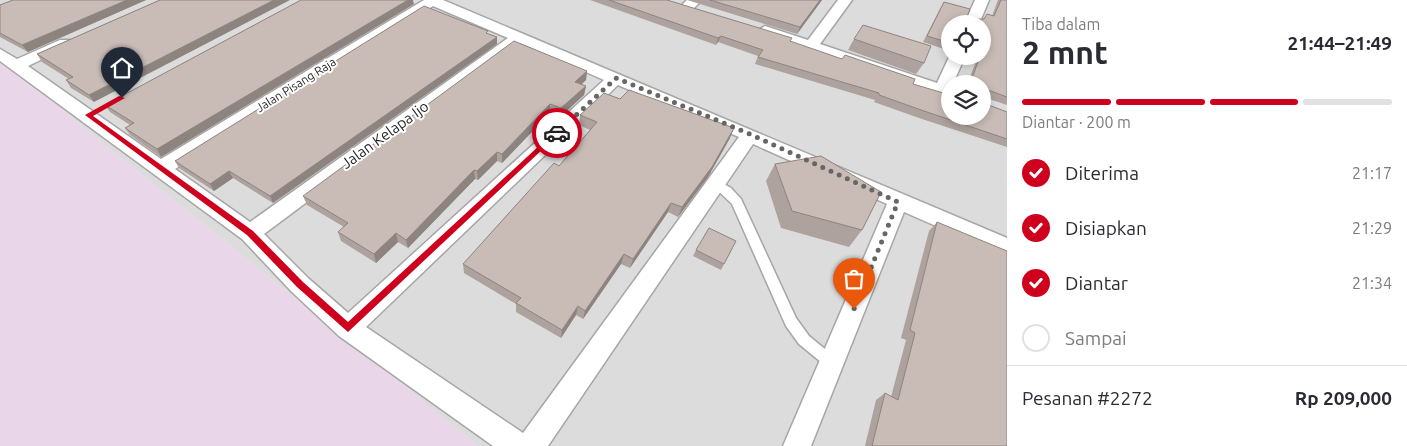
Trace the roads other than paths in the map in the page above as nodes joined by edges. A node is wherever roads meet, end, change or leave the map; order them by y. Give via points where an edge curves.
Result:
1 (432, 0) edge
2 (845, 0) edge
3 (982, 0) edge
4 (685, 3) edge
5 (705, 12) edge
6 (976, 15) edge
7 (750, 26) edge
8 (519, 36) junction
9 (76, 39) edge
10 (812, 45) junction
11 (7, 60) edge
12 (616, 78) junction
13 (941, 90) edge
14 (750, 134) junction
15 (160, 169) junction
16 (715, 183) junction
17 (898, 202) junction
18 (250, 233) junction
19 (1007, 248) edge
20 (348, 328) junction
21 (832, 363) junction
22 (517, 446) edge
23 (531, 446) edge
24 (797, 446) edge

1 - 8 street
1 - 15 street, Jalan Pisang Raja
2 - 10 street
3 - 6 street
4 - 5 street
7 - 10 street
8 - 12 street
8 - 18 street, Jalan Kelapa Ijo
9 - 11 street
10 - 13 street
11 - 15 street via 97,111
12 - 14 street
12 - 20 street
14 - 16 street
14 - 17 street
15 - 18 street
16 - 21 lane via 728,191 736,202 791,322 804,340
16 - 23 street
17 - 19 street
17 - 21 street
18 - 20 street via 300,285
20 - 22 street
21 - 24 street

